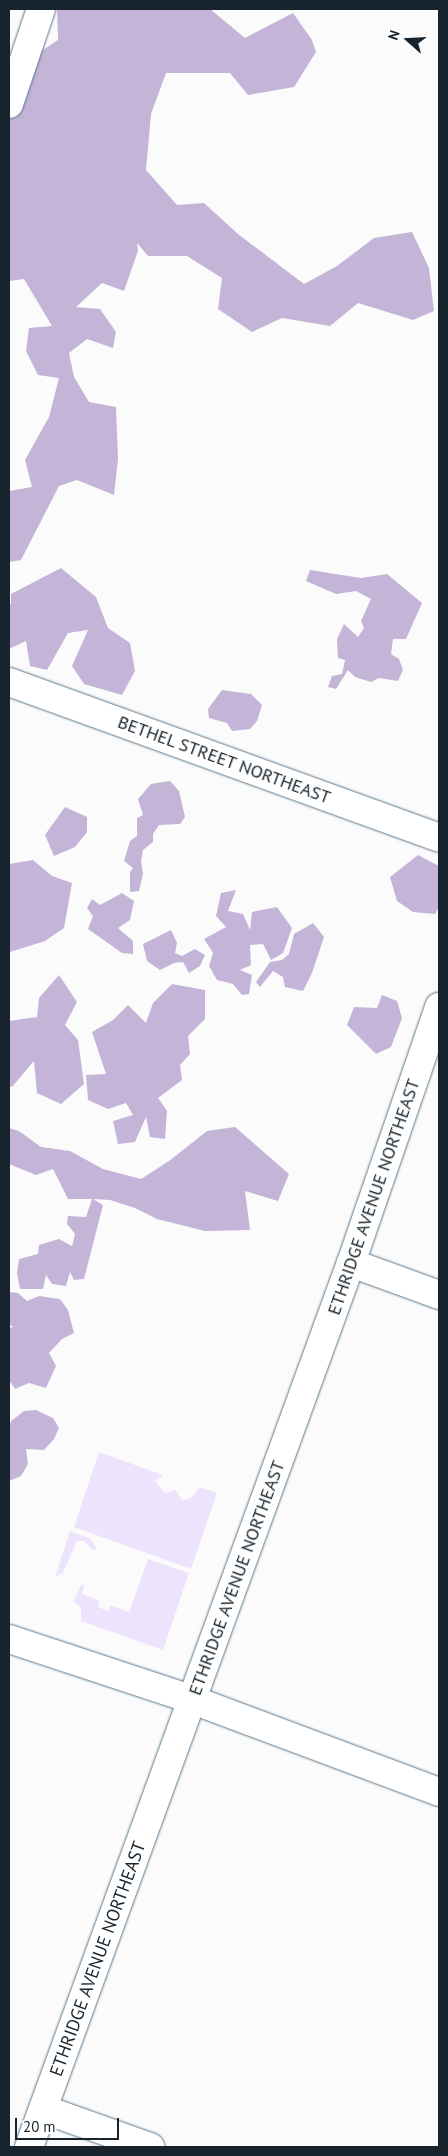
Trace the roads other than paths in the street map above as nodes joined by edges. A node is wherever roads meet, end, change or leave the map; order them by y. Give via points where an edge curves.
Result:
1 (41, 9) edge
2 (9, 104) edge
3 (9, 682) edge
4 (439, 838) edge
5 (439, 1007) edge
6 (351, 1263) junction
7 (439, 1295) edge
8 (9, 1639) edge
9 (193, 1700) junction
10 (439, 1792) edge
11 (43, 2109) junction
12 (30, 2147) edge
13 (150, 2147) edge

1 - 2 street
3 - 4 street, BETHEL STREET NORTHEAST
5 - 6 street, ETHRIDGE AVENUE NORTHEAST
6 - 7 street
6 - 9 street, ETHRIDGE AVENUE NORTHEAST
8 - 9 street
9 - 10 street
9 - 11 street, ETHRIDGE AVENUE NORTHEAST
11 - 12 street, ETHRIDGE AVENUE NORTHEAST
11 - 13 street

